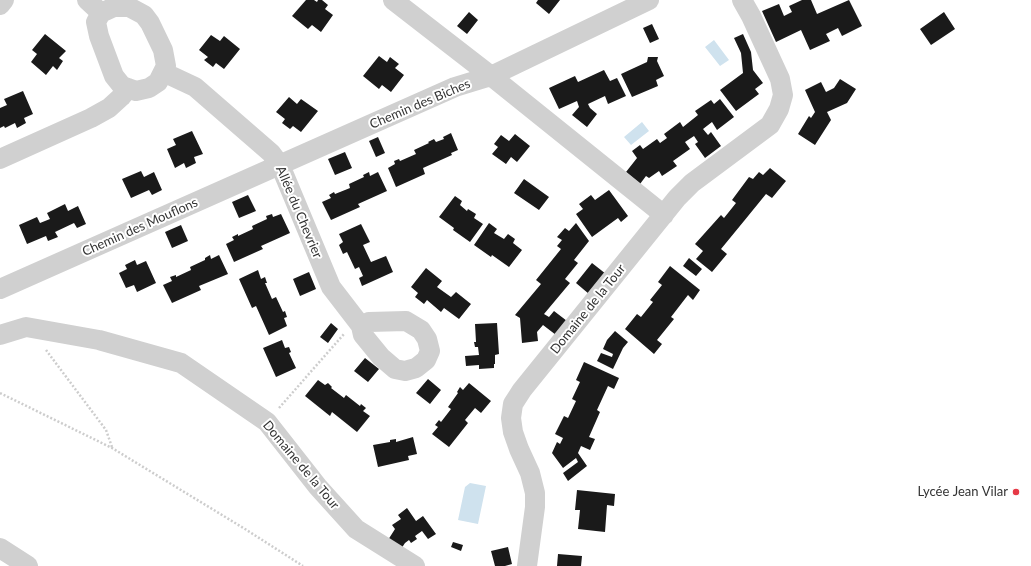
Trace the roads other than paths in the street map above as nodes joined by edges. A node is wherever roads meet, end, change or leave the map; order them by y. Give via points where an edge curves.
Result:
1 (4, 0) edge
2 (393, 0) edge
3 (649, 0) edge
4 (742, 0) edge
5 (0, 5) edge
6 (138, 5) edge
7 (94, 7) edge
8 (163, 72) junction
9 (491, 76) junction
10 (128, 88) junction
11 (0, 159) edge
12 (280, 165) junction
13 (664, 215) junction
14 (0, 289) edge
15 (358, 323) road end
16 (0, 335) edge
17 (0, 548) edge
18 (28, 566) edge
19 (415, 566) edge
20 (527, 566) edge

1 - 5 street
2 - 9 street, Chemin des Biches
3 - 9 street
4 - 13 street, Domaine de la Tour via 780,79 783,95 779,109 770,125 692,183
6 - 7 street
6 - 8 street via 163,50 166,66
7 - 10 street via 98,36 114,76 122,86
8 - 10 street via 158,82 149,88 136,91
8 - 12 street, Allée du Chevrier via 195,86 271,153
9 - 12 street, Chemin des Biches via 455,87
9 - 13 street
10 - 11 street via 109,108
12 - 14 street, Chemin des Mouflons
12 - 15 street, Allée du Chevrier via 331,287
13 - 20 street, Domaine de la Tour via 513,404 510,418 513,432 530,473 535,493
16 - 19 street, Domaine de la Tour via 26,327 40,329 99,340 181,363 267,422 318,487 356,529
17 - 18 street

